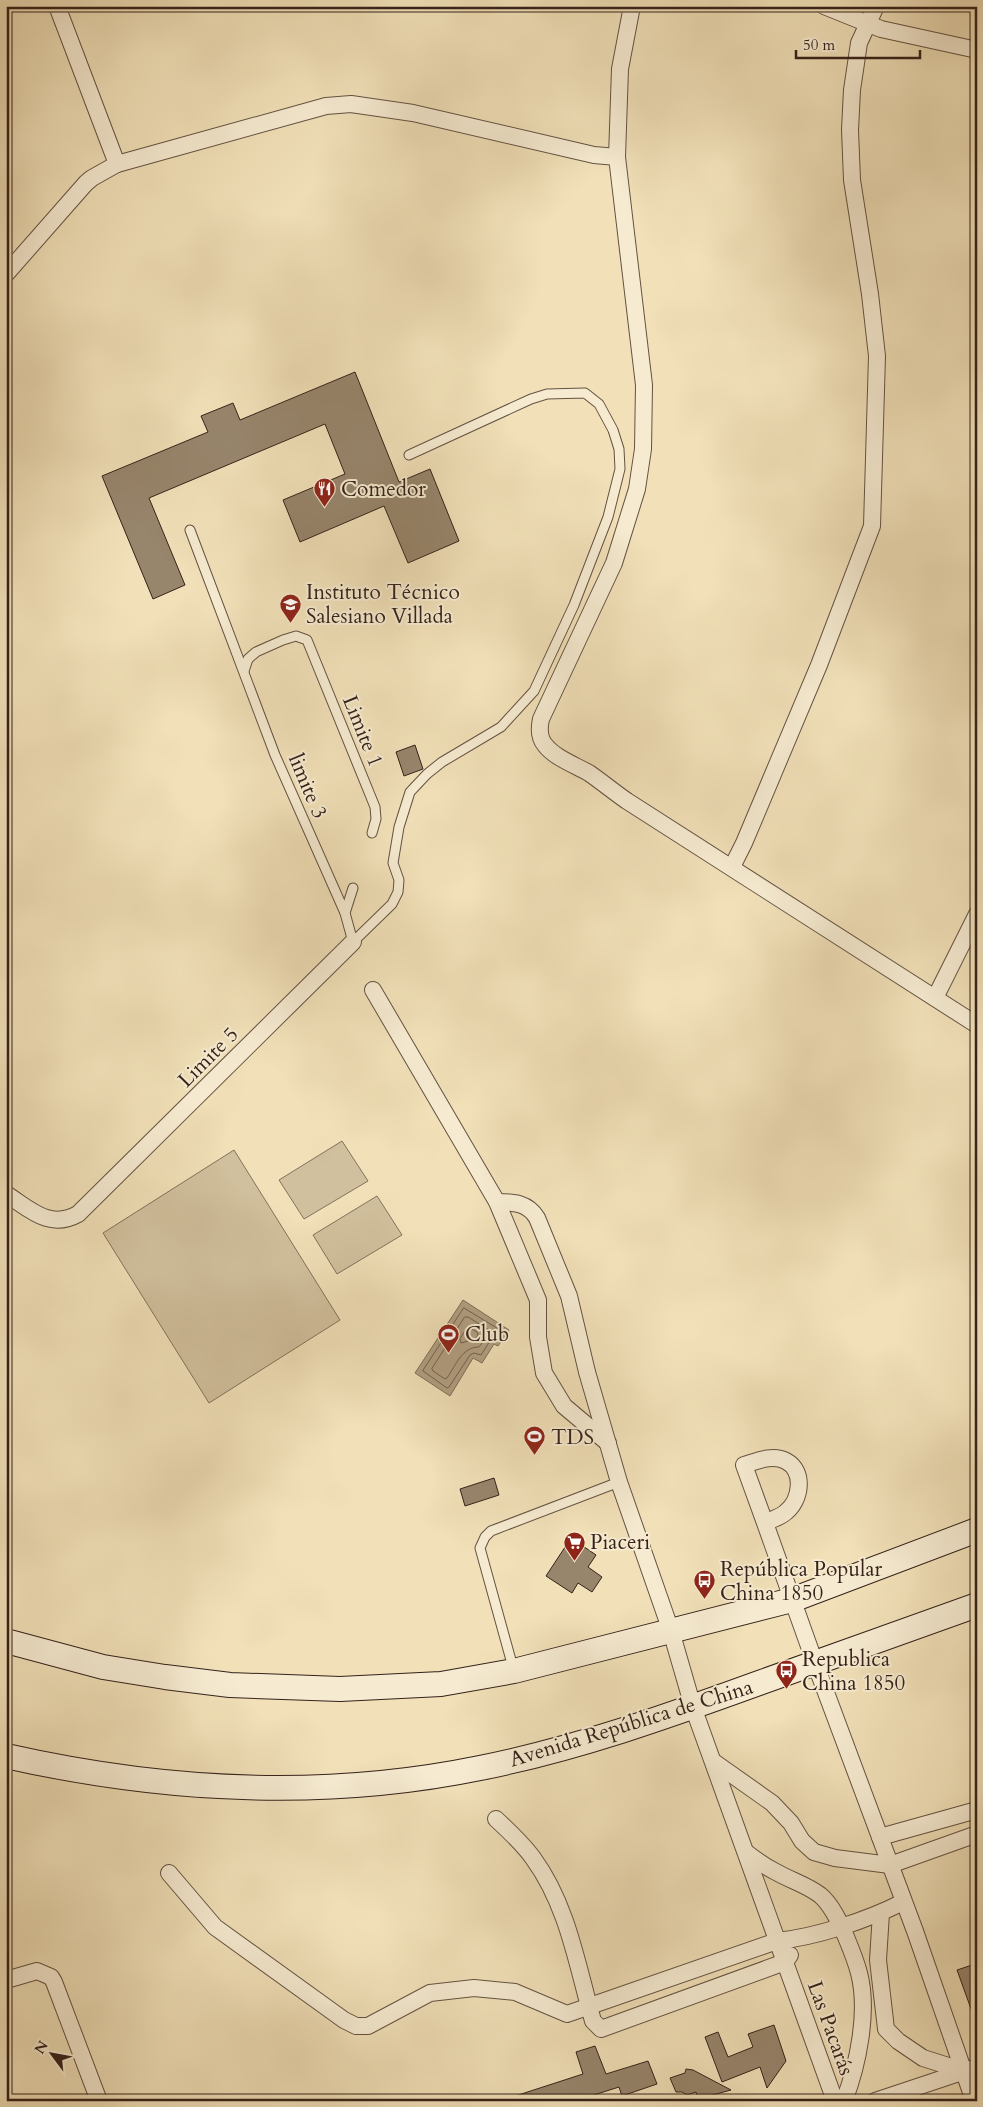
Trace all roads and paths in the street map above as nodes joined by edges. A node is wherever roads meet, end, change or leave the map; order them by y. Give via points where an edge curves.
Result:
1 (57, 6) edge
2 (632, 6) edge
3 (824, 6) edge
4 (876, 6) edge
5 (867, 24) junction
6 (977, 50) edge
7 (616, 156) junction
8 (117, 164) junction
9 (6, 274) edge
10 (409, 455) dead end
11 (190, 530) dead end
12 (244, 671) junction
13 (372, 833) dead end
14 (732, 867) junction
15 (353, 888) dead end
16 (345, 913) junction
17 (977, 914) edge
18 (353, 942) junction
19 (373, 990) dead end
20 (935, 998) junction
21 (977, 1025) edge
22 (6, 1194) edge
23 (497, 1202) junction
24 (608, 1443) junction
25 (619, 1482) junction
26 (765, 1522) dead end
27 (977, 1530) edge
28 (792, 1600) junction
29 (977, 1605) edge
30 (671, 1631) junction
31 (6, 1641) edge
32 (815, 1663) junction
33 (514, 1671) junction
34 (693, 1707) junction
35 (6, 1756) edge
36 (714, 1762) junction
37 (977, 1810) edge
38 (496, 1819) dead end
39 (977, 1834) edge
40 (880, 1837) junction
41 (747, 1853) junction
42 (890, 1865) junction
43 (169, 1873) dead end
44 (903, 1902) junction
45 (881, 1913) junction
46 (841, 1926) junction
47 (802, 1939) junction
48 (778, 1941) junction
49 (786, 1965) junction
50 (6, 1980) edge
51 (589, 2005) junction
52 (970, 2069) edge
53 (99, 2101) edge
54 (835, 2101) edge
55 (844, 2101) edge
56 (875, 2101) edge
57 (974, 2101) edge

1 - 8 street
2 - 7 street via 620,69
3 - 5 street
4 - 5 street
5 - 6 street
5 - 14 street via 854,68 851,161 877,356 872,526 815,674
7 - 8 street via 594,155 413,113 337,104
7 - 14 street via 644,385 643,450 637,489 614,563 539,729 544,744 551,751
8 - 9 street via 86,183
10 - 18 lane via 531,399 547,394 585,393 599,404 613,430 619,449 620,469 608,516 574,605 534,691 501,727 442,762 410,792 399,827 393,863 399,880 398,892 392,904
11 - 12 lane, limite 3
12 - 13 lane, Limite 1 via 251,655 283,640 296,636 309,644 374,807 376,819
12 - 16 lane, limite 3 via 275,754
14 - 20 street
15 - 16 lane
16 - 18 lane, limite 3
17 - 20 street
18 - 22 street, Limite 5 via 78,1214 67,1220 55,1220 38,1214
19 - 23 street
20 - 21 street
23 - 24 street via 538,1300 538,1337 544,1373 564,1406
23 - 24 street, Las Pacarás via 525,1206 532,1209 537,1218 569,1296
24 - 25 street, Las Pacarás
25 - 30 street, Las Pacarás
25 - 33 lane via 491,1531 485,1537 480,1548
26 - 28 street
27 - 28 main road
28 - 30 main road
28 - 32 street
29 - 32 main road, Avenida República de China
30 - 33 main road
30 - 34 street, Las Pacarás
31 - 33 main road via 103,1667 230,1685 349,1689 441,1684
32 - 34 main road, Avenida República de China
32 - 40 street
34 - 35 main road, Avenida República de China via 591,1740 480,1768 381,1782 251,1787 158,1782
34 - 36 street, Las Pacarás
36 - 41 street, Las Pacarás
36 - 42 street via 772,1803 791,1823 802,1842 814,1852
37 - 40 street
38 - 51 street via 533,1857 551,1888 566,1924
39 - 42 street
40 - 42 street
41 - 46 street via 774,1872 821,1896
41 - 48 street, Las Pacarás
42 - 44 street
43 - 51 street via 215,1927 356,2026 375,2024 430,1993 465,1988 515,1992 567,2014
44 - 45 street
44 - 52 street
45 - 46 street
45 - 52 street via 878,1960 886,2029 898,2042 923,2058
46 - 47 street
46 - 55 street via 860,1974 863,1998 861,2028
47 - 48 street
47 - 49 street
48 - 49 street, Las Pacarás
48 - 51 street
49 - 51 street via 601,2029 593,2021
49 - 54 street, Las Pacarás
50 - 53 street via 37,1971 51,1977
52 - 56 street
52 - 57 street

